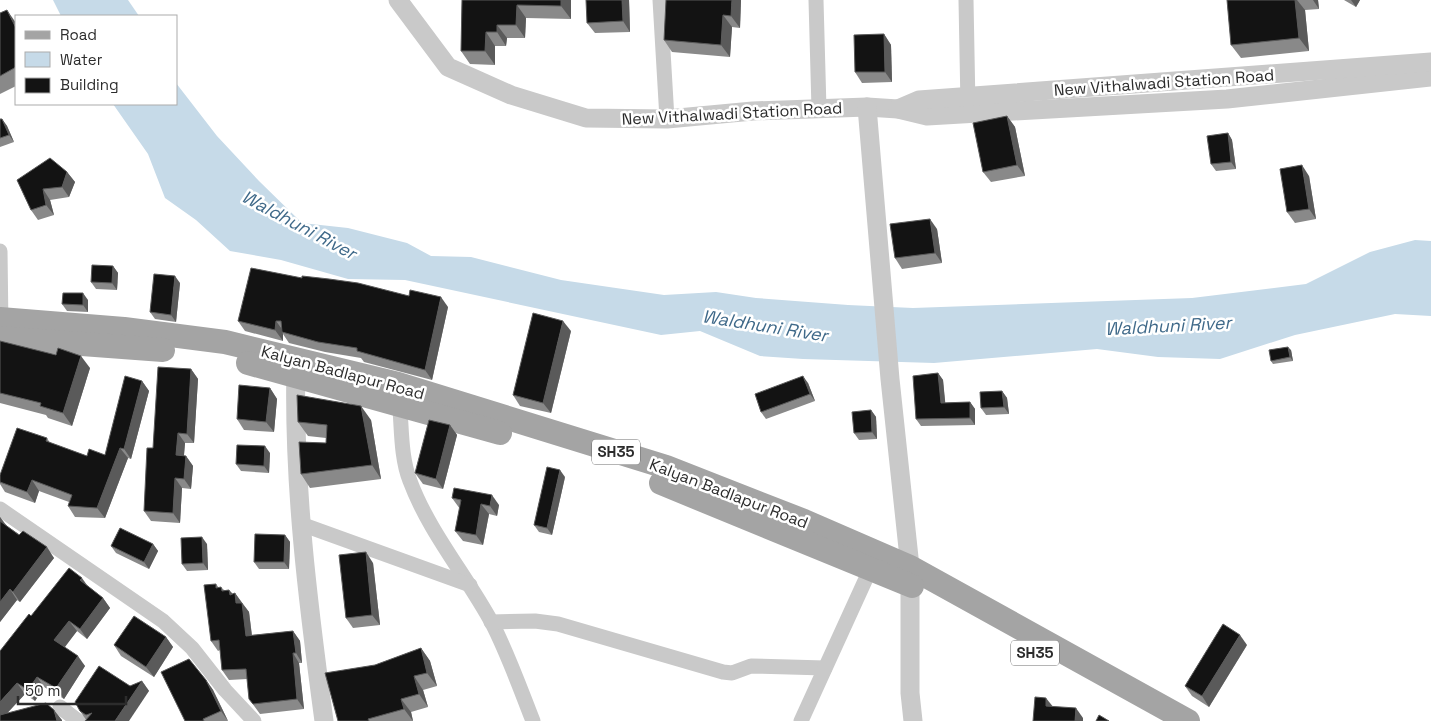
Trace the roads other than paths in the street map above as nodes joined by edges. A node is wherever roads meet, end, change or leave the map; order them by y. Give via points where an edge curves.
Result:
1 (398, 0) edge
2 (660, 0) edge
3 (816, 0) edge
4 (966, 0) edge
5 (1431, 62) edge
6 (1431, 76) edge
7 (1133, 85) junction
8 (1136, 104) junction
9 (968, 106) junction
10 (867, 107) junction
11 (819, 109) junction
12 (667, 119) junction
13 (0, 251) edge
14 (1, 327) edge
15 (296, 368) junction
16 (399, 394) junction
17 (0, 509) edge
18 (301, 524) junction
19 (874, 560) junction
20 (910, 576) junction
21 (470, 585) junction
22 (492, 622) junction
23 (825, 668) junction
24 (60, 707) dead end
25 (247, 718) edge
26 (78, 721) edge
27 (324, 721) edge
28 (533, 721) edge
29 (801, 721) edge
30 (914, 721) edge
31 (1160, 721) edge
32 (1188, 721) edge

1 - 12 street, New Vithalwadi Station Road via 448,67 511,95 586,118
2 - 12 street
3 - 11 street
4 - 9 street
5 - 7 street, New Vithalwadi Station Road
6 - 8 street, New Vithalwadi Station Road via 1227,99
7 - 8 street
7 - 9 street, New Vithalwadi Station Road
8 - 9 street, New Vithalwadi Station Road
9 - 10 street, New Vithalwadi Station Road via 927,116 898,109
10 - 11 street, New Vithalwadi Station Road
10 - 20 street
11 - 12 street, New Vithalwadi Station Road
13 - 14 street
14 - 15 main road, Kalyan Badlapur Road / SH35 via 124,329 198,338 225,342
15 - 16 main road, Kalyan Badlapur Road / SH35
15 - 18 street
16 - 19 main road, Kalyan Badlapur Road / SH35 via 666,467 804,521
16 - 21 street via 409,480
17 - 25 street via 163,621 192,648
18 - 21 street
18 - 27 street
19 - 20 main road, Kalyan Badlapur Road / SH35
19 - 23 street
20 - 30 street via 910,693
20 - 31 main road, Kalyan Badlapur Road / SH35
20 - 32 main road, Kalyan Badlapur Road / SH35
21 - 22 street
22 - 23 street via 558,624 722,672 732,673 751,666
22 - 28 street
23 - 29 street
24 - 26 street

